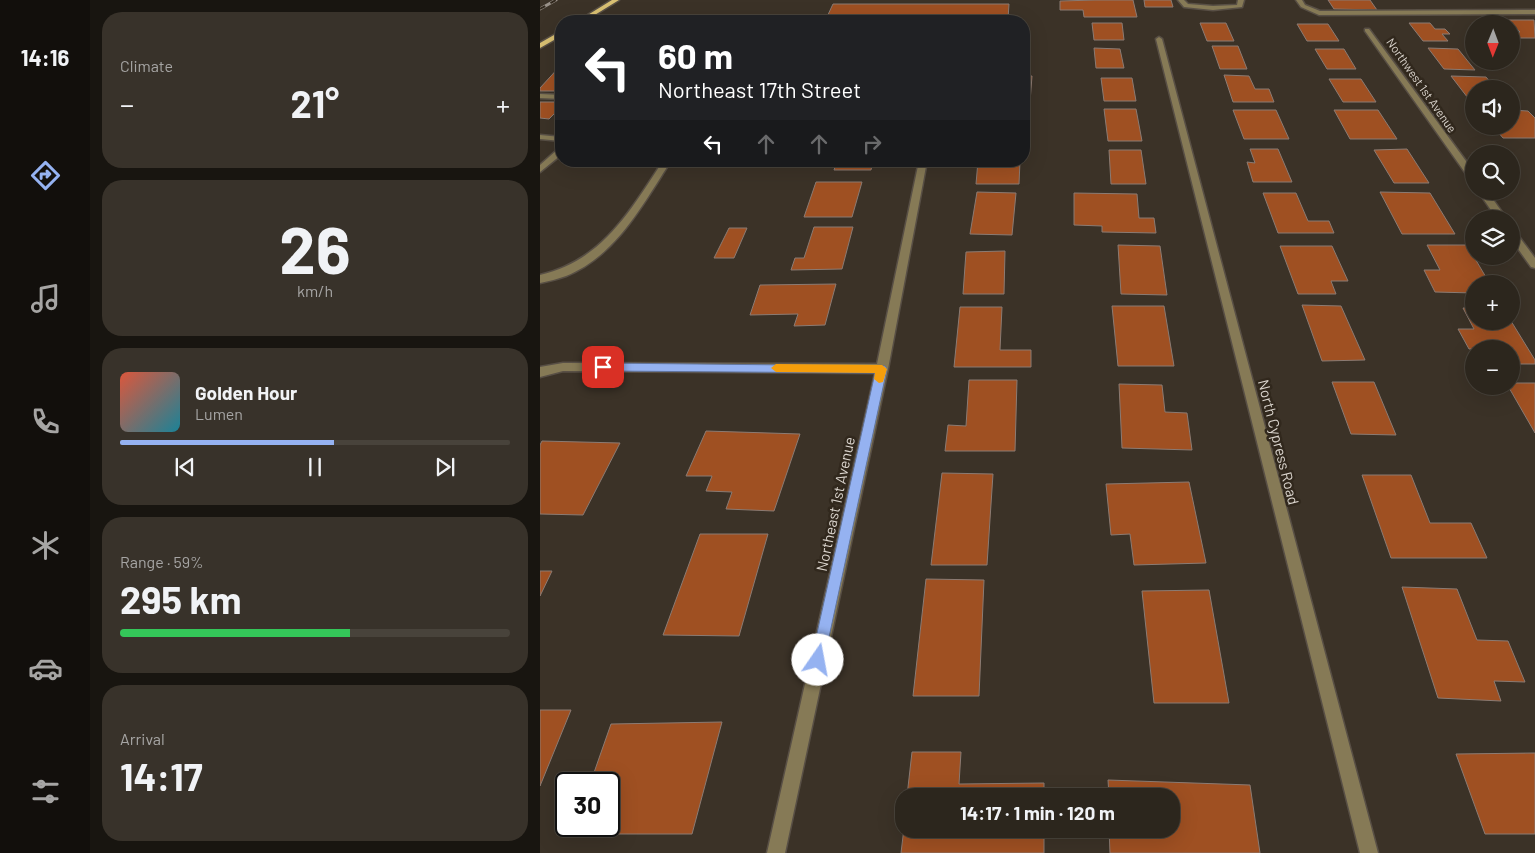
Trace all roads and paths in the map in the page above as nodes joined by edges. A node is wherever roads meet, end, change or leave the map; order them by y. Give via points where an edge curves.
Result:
1 (616, 0) edge
2 (1181, 0) edge
3 (1241, 0) edge
4 (1299, 0) edge
5 (1535, 12) edge
6 (591, 15) edge
7 (1368, 30) dead end
8 (555, 37) edge
9 (1159, 39) dead end
10 (540, 46) edge
11 (540, 96) edge
12 (555, 97) edge
13 (540, 137) edge
14 (555, 138) edge
15 (555, 156) edge
16 (1465, 166) edge
17 (664, 167) edge
18 (922, 167) edge
19 (540, 169) edge
20 (1520, 244) edge
21 (1535, 265) edge
22 (540, 279) edge
23 (882, 369) junction
24 (540, 372) edge
25 (776, 853) edge
26 (1368, 853) edge

1 - 6 main road
2 - 3 street via 1194,8 1231,8 1240,6
4 - 5 street via 1302,6 1319,14
7 - 16 street, Northwest 1st Avenue
8 - 10 main road
9 - 26 street, North Cypress Road
11 - 12 street
13 - 14 street
15 - 19 street
17 - 22 street via 617,234 588,259 555,277
18 - 23 street, Northeast 1st Avenue
20 - 21 street
23 - 24 street via 564,367
23 - 25 street, Northeast 1st Avenue

